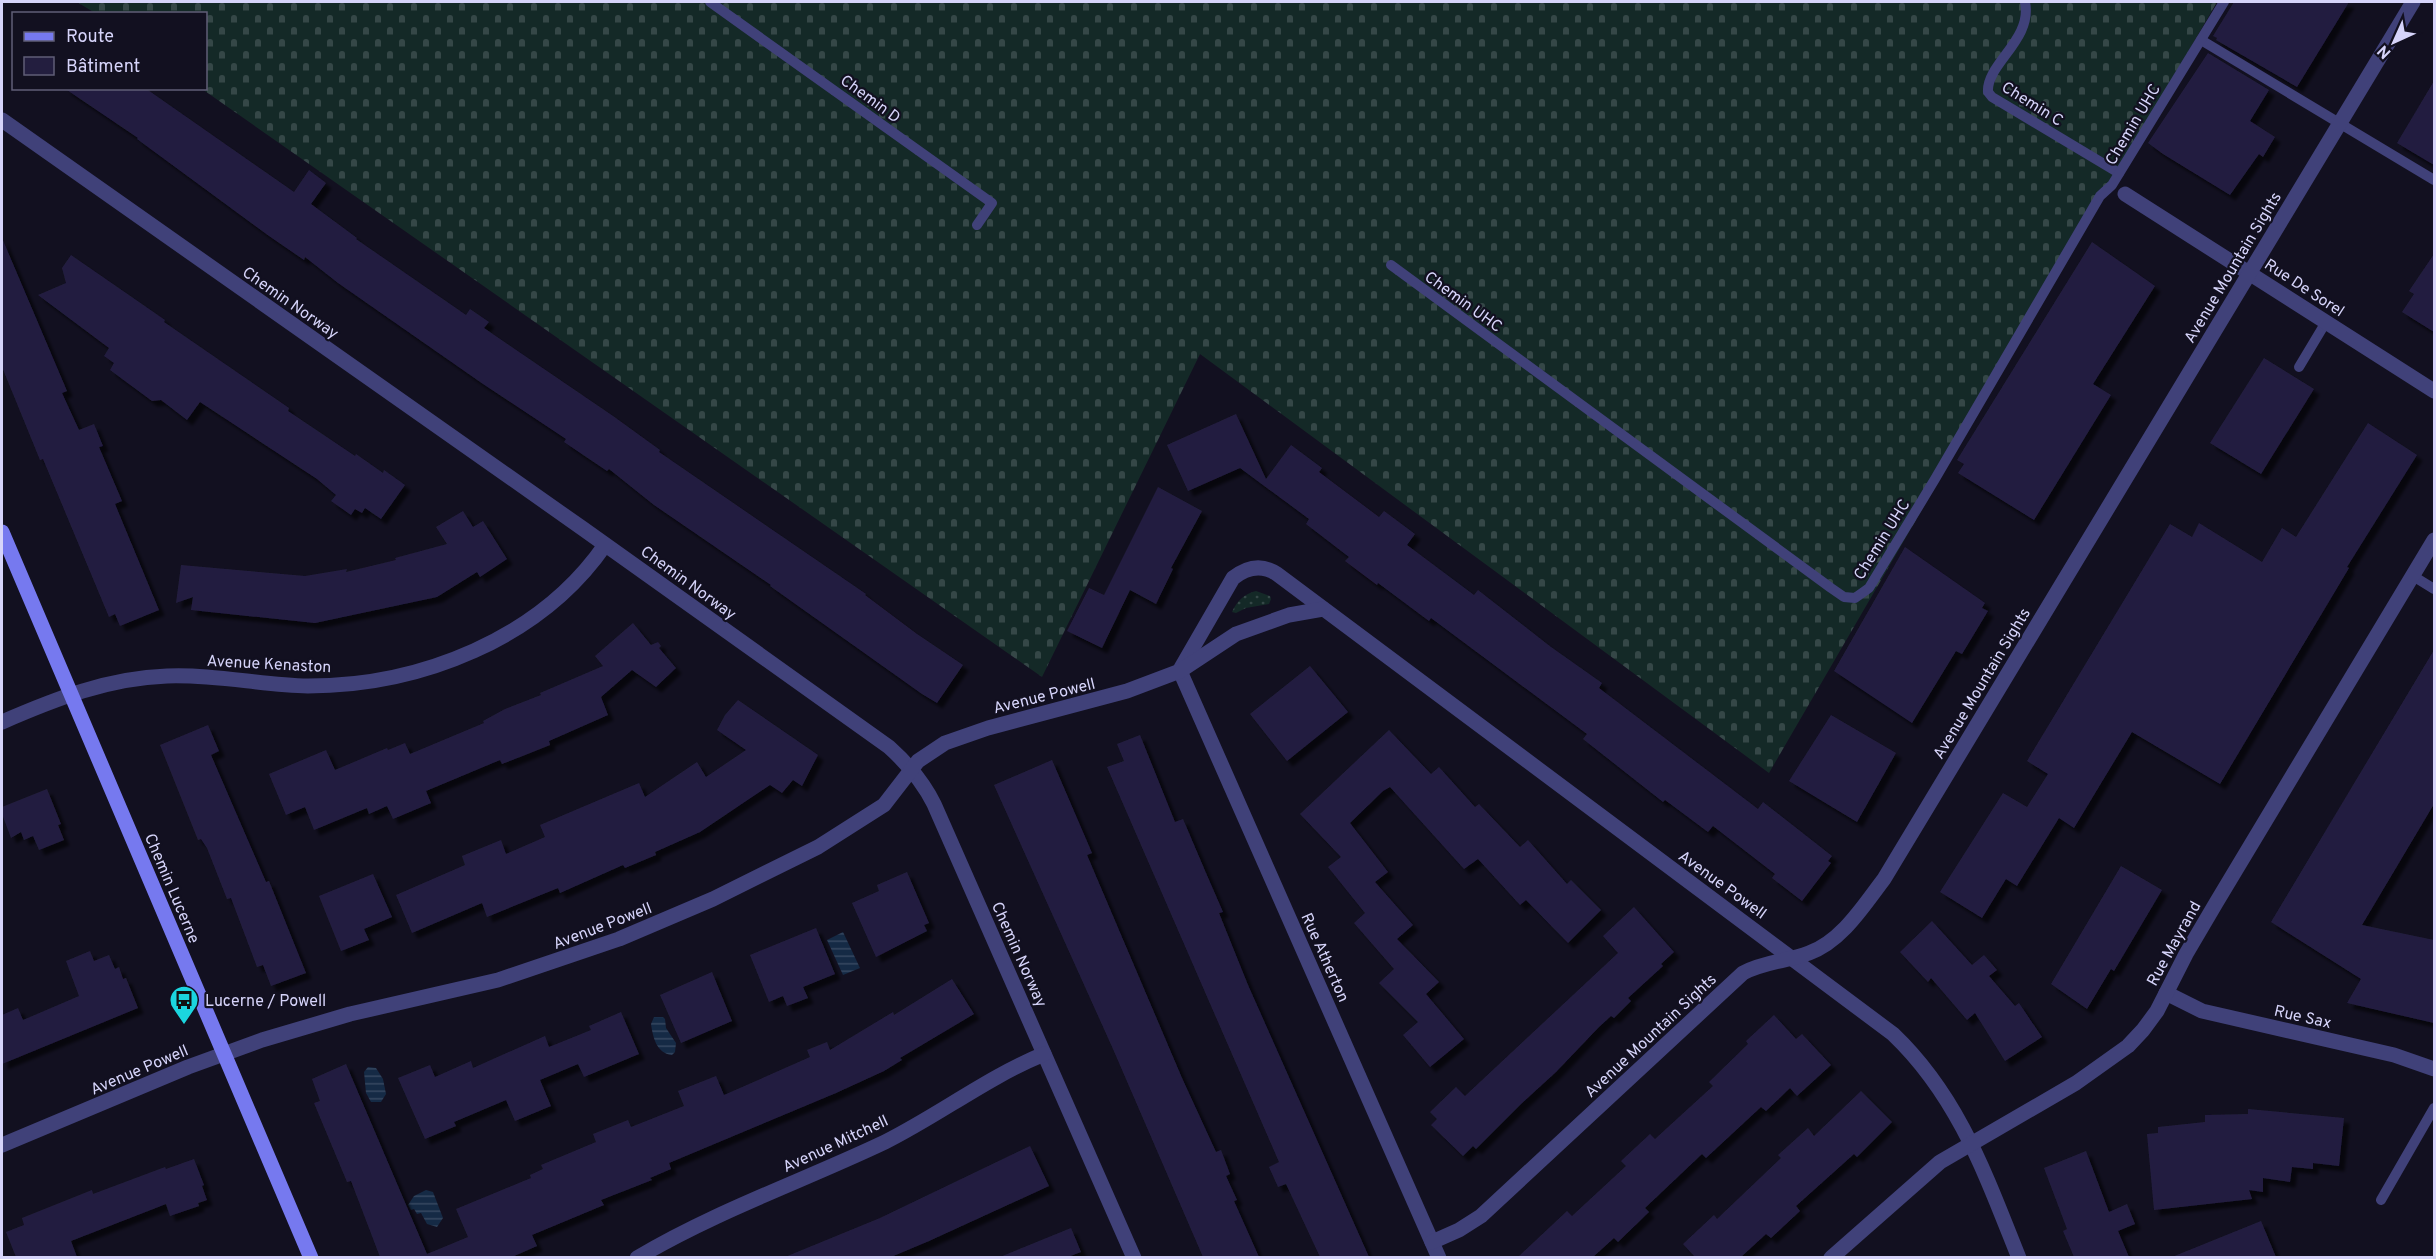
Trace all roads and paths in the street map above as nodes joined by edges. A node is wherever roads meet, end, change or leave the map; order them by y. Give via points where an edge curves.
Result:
1 (710, 2) edge
2 (2025, 2) edge
3 (2224, 2) edge
4 (2413, 2) edge
5 (2201, 40) junction
6 (2, 120) edge
7 (2339, 124) junction
8 (2119, 173) junction
9 (2434, 180) edge
10 (2119, 190) junction
11 (976, 225) dead end
12 (1391, 266) dead end
13 (2249, 272) junction
14 (2326, 322) junction
15 (2299, 367) dead end
16 (2434, 391) edge
17 (2, 532) edge
18 (2434, 540) edge
19 (605, 545) junction
20 (2413, 576) junction
21 (2434, 589) edge
22 (1323, 609) junction
23 (1180, 671) junction
24 (70, 694) junction
25 (2, 722) edge
26 (912, 769) junction
27 (1792, 957) junction
28 (2166, 993) junction
29 (1044, 1053) junction
30 (224, 1054) junction
31 (2434, 1069) edge
32 (2434, 1108) edge
33 (1971, 1145) junction
34 (2, 1146) edge
35 (2381, 1200) dead end
36 (1432, 1242) junction
37 (311, 1257) edge
38 (637, 1257) edge
39 (1134, 1257) edge
40 (1439, 1257) edge
41 (1831, 1257) edge
42 (2019, 1257) edge

1 - 11 lane, Chemin D via 992,203
2 - 8 lane, Chemin C via 2024,26 1989,82 1988,92
3 - 5 lane, Chemin UHC
4 - 7 street, Avenue Mountain Sights
5 - 7 lane
5 - 8 lane, Chemin UHC
6 - 19 street, Chemin Norway
7 - 9 lane
7 - 13 street, Avenue Mountain Sights
8 - 10 lane, Chemin UHC
10 - 12 lane, Chemin UHC via 2100,196 1869,588 1855,598 1844,597 1831,588
10 - 13 street, Rue De Sorel
13 - 14 street, Rue De Sorel
13 - 27 street, Avenue Mountain Sights via 1884,879 1828,943
14 - 15 lane
14 - 16 street, Rue De Sorel
17 - 24 main road, Chemin Lucerne
18 - 20 street, Rue Mayrand
19 - 24 street, Avenue Kenaston via 584,575 520,626 485,645 421,670 327,685 166,676 105,684
19 - 26 street, Chemin Norway via 889,747
20 - 21 lane
20 - 28 street, Rue Mayrand
22 - 23 street, Avenue Powell via 1289,615 1236,634
22 - 23 street, Avenue Powell via 1271,571 1245,570 1229,584
22 - 27 street, Avenue Powell
23 - 26 street, Avenue Powell via 1105,698 965,735 936,747
23 - 36 street, Rue Atherton
24 - 25 street, Avenue Kenaston
24 - 30 main road, Chemin Lucerne
26 - 29 street, Chemin Norway via 934,804
26 - 30 street, Avenue Powell via 884,805 818,847 730,892 620,939 498,980 342,1016
27 - 33 street, Avenue Powell via 1876,1020 1911,1052 1945,1095
27 - 36 street, Avenue Mountain Sights via 1743,973 1480,1216
28 - 31 street, Rue Sax via 2202,1011 2394,1055
28 - 33 street, Rue Mayrand via 2143,1030 2118,1054
29 - 38 street, Avenue Mitchell via 885,1141 715,1216
29 - 39 street, Chemin Norway
30 - 34 street, Avenue Powell
30 - 37 main road, Chemin Lucerne
32 - 35 lane
33 - 41 street, Rue Mayrand via 1932,1168
33 - 42 street, Avenue Powell
36 - 40 street, Rue Atherton

